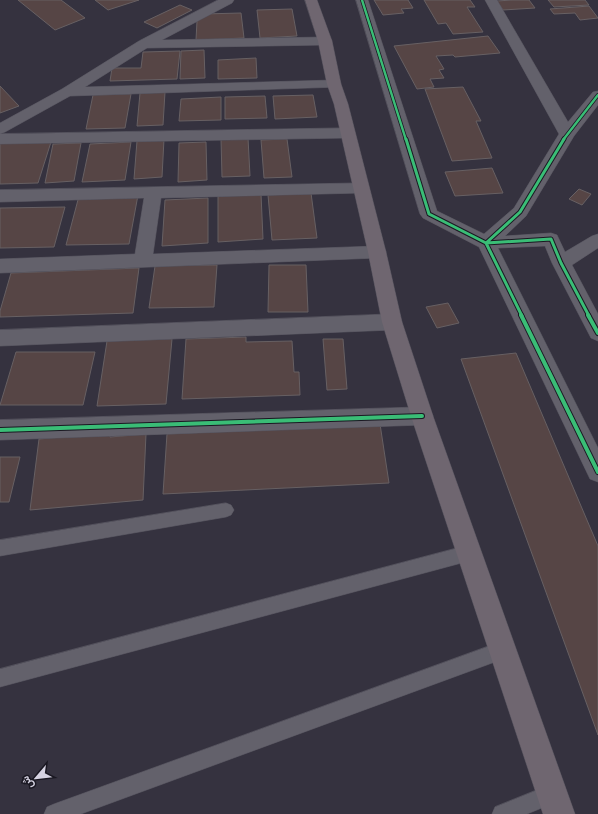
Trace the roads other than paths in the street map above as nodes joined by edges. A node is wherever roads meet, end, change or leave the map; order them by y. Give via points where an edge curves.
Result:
1 (228, 0) edge
2 (311, 0) edge
3 (362, 0) edge
4 (491, 0) edge
5 (325, 41) junction
6 (144, 44) junction
7 (334, 84) junction
8 (67, 92) junction
9 (598, 95) edge
10 (0, 129) edge
11 (347, 133) junction
12 (567, 134) junction
13 (0, 139) edge
14 (361, 188) junction
15 (153, 193) junction
16 (0, 196) edge
17 (598, 240) edge
18 (486, 243) junction
19 (377, 252) junction
20 (142, 260) junction
21 (561, 263) junction
22 (0, 266) edge
23 (392, 322) junction
24 (598, 332) edge
25 (0, 338) edge
26 (422, 416) junction
27 (0, 430) edge
28 (598, 472) edge
29 (226, 510) dead end
30 (0, 548) edge
31 (469, 553) junction
32 (502, 650) junction
33 (0, 678) edge
34 (552, 794) junction
35 (54, 814) edge
36 (502, 814) edge
37 (559, 814) edge

1 - 6 street
2 - 5 main road
3 - 18 street via 429,214
4 - 12 street
5 - 6 street
5 - 7 main road
6 - 8 street
7 - 8 street
7 - 11 main road
8 - 10 street
9 - 12 street
11 - 13 street
11 - 14 main road
12 - 18 street via 520,212
14 - 15 street
14 - 19 main road
15 - 16 street
15 - 20 street
17 - 21 street
18 - 21 street via 551,239
18 - 28 street
19 - 20 street
19 - 23 main road
20 - 22 street
21 - 24 street
23 - 25 street
23 - 26 main road
26 - 27 street
26 - 31 main road
29 - 30 lane
31 - 32 main road
31 - 33 lane
32 - 34 main road
32 - 35 lane
34 - 36 lane
34 - 37 main road

